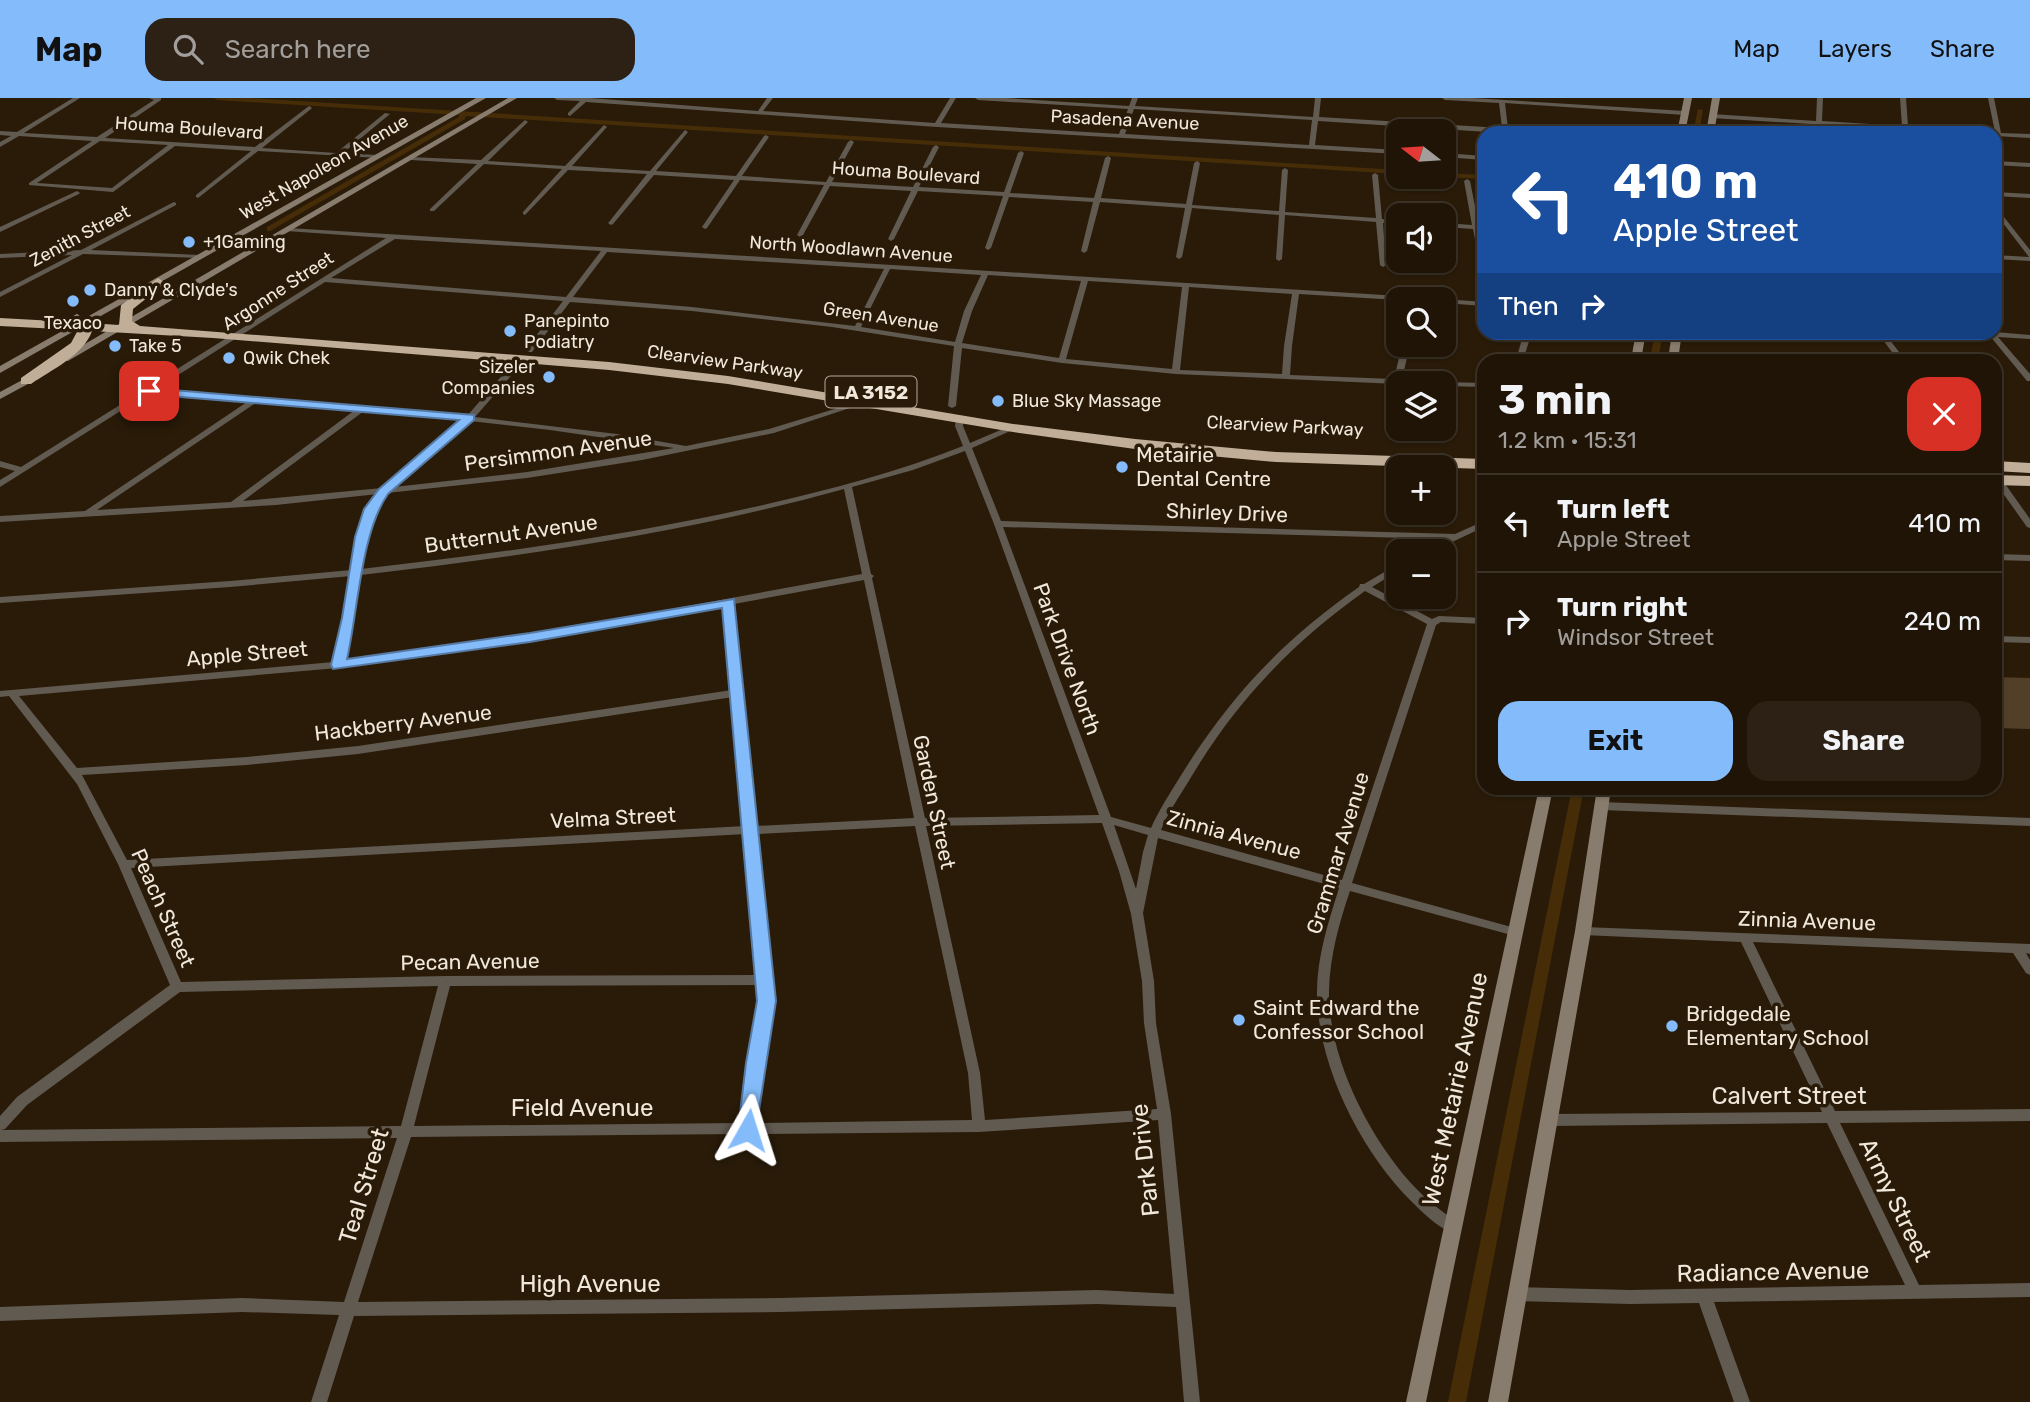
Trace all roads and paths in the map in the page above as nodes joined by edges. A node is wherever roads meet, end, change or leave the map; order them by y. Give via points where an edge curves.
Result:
1 (77, 98) edge
2 (152, 98) edge
3 (482, 98) edge
4 (513, 98) edge
5 (557, 98) edge
6 (770, 98) edge
7 (953, 98) edge
8 (978, 98) edge
9 (1135, 98) edge
10 (1318, 98) edge
11 (1445, 98) edge
12 (1591, 98) edge
13 (1688, 98) edge
14 (1716, 98) edge
15 (1820, 98) edge
16 (1903, 98) edge
17 (1991, 98) edge
18 (586, 99) edge
19 (1497, 100) edge
20 (1705, 102) edge
21 (1132, 107) junction
22 (1588, 107) junction
23 (309, 108) dead end
24 (1685, 110) junction
25 (759, 113) junction
26 (387, 114) dead end
27 (569, 114) dead end
28 (1713, 114) junction
29 (1315, 118) junction
30 (524, 122) dead end
31 (1819, 122) junction
32 (937, 125) junction
33 (1504, 126) edge
34 (1682, 126) edge
35 (1711, 126) edge
36 (1883, 126) edge
37 (1905, 126) edge
38 (1995, 126) edge
39 (604, 127) dead end
40 (1477, 130) edge
41 (685, 132) dead end
42 (0, 133) edge
43 (17, 134) junction
44 (2002, 134) edge
45 (1122, 135) junction
46 (2030, 136) edge
47 (98, 138) junction
48 (766, 138) dead end
49 (851, 142) dead end
50 (175, 143) junction
51 (0, 145) edge
52 (1312, 146) junction
53 (936, 147) dead end
54 (258, 149) junction
55 (1386, 151) edge
56 (1021, 153) dead end
57 (337, 155) junction
58 (1456, 156) edge
59 (377, 157) junction
60 (1477, 157) edge
61 (411, 158) junction
62 (1108, 158) dead end
63 (481, 163) junction
64 (1197, 163) dead end
65 (2002, 163) edge
66 (2030, 165) edge
67 (566, 168) junction
68 (1285, 170) dead end
69 (651, 174) junction
70 (1375, 175) dead end
71 (738, 178) junction
72 (1467, 181) dead end
73 (828, 184) junction
74 (916, 189) junction
75 (76, 193) dead end
76 (2002, 194) edge
77 (1005, 195) junction
78 (198, 196) dead end
79 (2030, 196) edge
80 (1097, 200) junction
81 (174, 204) dead end
82 (1190, 206) junction
83 (432, 210) dead end
84 (1283, 213) junction
85 (525, 214) dead end
86 (1477, 216) edge
87 (2002, 218) edge
88 (1380, 220) junction
89 (1386, 221) edge
90 (611, 223) dead end
91 (1456, 226) edge
92 (705, 227) dead end
93 (1477, 227) edge
94 (0, 230) edge
95 (288, 230) junction
96 (247, 231) junction
97 (800, 235) dead end
98 (276, 236) junction
99 (394, 236) junction
100 (891, 239) dead end
101 (988, 247) dead end
102 (606, 249) junction
103 (1084, 251) dead end
104 (82, 253) junction
105 (203, 255) junction
106 (0, 256) edge
107 (1179, 257) dead end
108 (2002, 257) edge
109 (2030, 257) edge
110 (1279, 259) dead end
111 (229, 263) junction
112 (1383, 265) dead end
113 (888, 267) junction
114 (985, 273) junction
115 (1085, 279) junction
116 (324, 280) junction
117 (158, 282) junction
118 (1186, 285) junction
119 (181, 292) junction
120 (1296, 292) junction
121 (0, 295) edge
122 (1386, 297) edge
123 (568, 298) junction
124 (1456, 302) edge
125 (1477, 303) edge
126 (0, 314) edge
127 (83, 321) junction
128 (0, 322) edge
129 (127, 324) junction
130 (856, 329) junction
131 (244, 332) junction
132 (2002, 335) edge
133 (2030, 337) edge
134 (1886, 340) edge
135 (1997, 340) edge
136 (958, 345) junction
137 (525, 354) junction
138 (1897, 354) edge
139 (1062, 360) junction
140 (0, 370) edge
141 (1176, 372) junction
142 (1286, 378) junction
143 (2030, 379) edge
144 (26, 381) junction
145 (1386, 382) edge
146 (1456, 384) edge
147 (1477, 385) edge
148 (149, 391) junction
149 (0, 396) edge
150 (255, 400) junction
151 (864, 402) junction
152 (363, 408) junction
153 (956, 413) junction
154 (470, 417) junction
155 (1020, 423) junction
156 (967, 447) junction
157 (689, 448) junction
158 (1477, 460) edge
159 (0, 464) edge
160 (2030, 468) edge
161 (23, 470) junction
162 (2002, 475) edge
163 (2002, 477) edge
164 (2030, 481) edge
165 (0, 484) edge
166 (2002, 485) edge
167 (848, 486) junction
168 (384, 492) junction
169 (234, 505) junction
170 (87, 514) junction
171 (0, 519) edge
172 (998, 524) junction
173 (2030, 525) edge
174 (1477, 527) edge
175 (1456, 537) junction
176 (1452, 539) edge
177 (2002, 557) edge
178 (2030, 558) edge
179 (356, 573) junction
180 (1386, 574) edge
181 (869, 576) junction
182 (1363, 586) junction
183 (0, 600) edge
184 (729, 603) junction
185 (1477, 621) edge
186 (1432, 623) junction
187 (2002, 639) edge
188 (2030, 640) edge
189 (338, 665) junction
190 (737, 693) junction
191 (6, 694) edge
192 (73, 772) junction
193 (1544, 795) edge
194 (1603, 795) edge
195 (1601, 806) junction
196 (1105, 819) junction
197 (918, 822) junction
198 (2030, 822) edge
199 (749, 830) junction
200 (1154, 833) junction
201 (124, 864) junction
202 (1346, 886) junction
203 (1138, 914) junction
204 (1583, 931) junction
205 (1515, 932) junction
206 (1745, 938) junction
207 (2023, 949) edge
208 (2030, 970) edge
209 (764, 980) junction
210 (445, 981) junction
211 (177, 987) junction
212 (1164, 1114) junction
213 (2030, 1115) edge
214 (1830, 1119) junction
215 (1549, 1120) junction
216 (0, 1125) edge
217 (979, 1126) junction
218 (748, 1130) junction
219 (406, 1131) junction
220 (0, 1136) edge
221 (1453, 1227) junction
222 (2030, 1290) edge
223 (1915, 1292) junction
224 (1517, 1294) junction
225 (1704, 1296) junction
226 (1181, 1301) junction
227 (349, 1309) junction
228 (0, 1314) edge
229 (319, 1402) edge
230 (1192, 1402) edge
231 (1416, 1402) edge
232 (1498, 1402) edge
233 (1742, 1402) edge

1 - 43 street
2 - 47 street via 159,99
3 - 59 main road, West Napoleon Avenue
4 - 61 main road, West Napoleon Avenue
5 - 18 street, Pasadena Avenue
6 - 25 street
7 - 32 street
8 - 21 street
9 - 21 street
10 - 29 street
11 - 19 street
12 - 22 street
13 - 24 main road
14 - 28 main road
15 - 31 street
16 - 37 street
17 - 38 street
18 - 25 street, Pasadena Avenue
18 - 27 street
19 - 22 street
19 - 33 street
20 - 24 main road
20 - 28 main road
21 - 29 street
21 - 45 street
22 - 24 street
23 - 54 street
24 - 34 main road
25 - 32 street, Pasadena Avenue
26 - 57 street
28 - 31 street
28 - 35 main road
29 - 40 street
29 - 52 street
30 - 63 street
31 - 36 street
32 - 45 street, Pasadena Avenue
39 - 67 street
41 - 69 street
42 - 43 street, Houma Boulevard
43 - 47 street, Houma Boulevard
43 - 51 street
44 - 46 street
45 - 52 street, Pasadena Avenue
47 - 50 street, Houma Boulevard
47 - 50 street via 32,184 113,190
48 - 71 street
49 - 73 street
50 - 54 street, Houma Boulevard
52 - 55 street, Pasadena Avenue
53 - 74 street
54 - 57 street, Houma Boulevard
54 - 78 street
56 - 77 street
57 - 59 street, Houma Boulevard
58 - 60 street
59 - 96 main road, West Napoleon Avenue
61 - 63 street, Houma Boulevard
61 - 95 main road, West Napoleon Avenue
62 - 80 street
63 - 67 street, Houma Boulevard
63 - 83 street
64 - 82 street
65 - 66 street
67 - 69 street, Houma Boulevard
67 - 85 street
68 - 84 street
69 - 71 street, Houma Boulevard
69 - 90 street
70 - 88 street
71 - 73 street, Houma Boulevard
71 - 92 street
72 - 86 street
73 - 74 street, Houma Boulevard
73 - 97 street
74 - 77 street, Houma Boulevard
74 - 100 street
75 - 94 street
76 - 79 street
77 - 80 street, Houma Boulevard
77 - 101 street
80 - 82 street, Houma Boulevard
80 - 103 street
81 - 104 street, Zenith Street
82 - 84 street, Houma Boulevard
82 - 107 street
84 - 88 street, Houma Boulevard
84 - 110 street
87 - 109 street
88 - 89 street, Houma Boulevard
88 - 112 street
91 - 93 street
95 - 98 main road, West Napoleon Avenue
95 - 99 street, North Woodlawn Avenue
96 - 98 main road via 243,239 249,242
96 - 105 main road, West Napoleon Avenue
98 - 111 main road, West Napoleon Avenue
99 - 102 street, North Woodlawn Avenue
99 - 116 street, Argonne Street
102 - 113 street, North Woodlawn Avenue
102 - 123 street
104 - 105 street
104 - 106 street
104 - 121 street, Zenith Street
105 - 111 main road via 234,250 236,255
105 - 117 main road, West Napoleon Avenue
108 - 109 street
111 - 119 main road, West Napoleon Avenue
113 - 114 street, North Woodlawn Avenue
113 - 130 street
114 - 115 street, North Woodlawn Avenue
114 - 136 street, Park Drive North
115 - 118 street, North Woodlawn Avenue
115 - 139 street
116 - 123 street, Green Avenue
116 - 131 street, Argonne Street
117 - 119 main road via 156,292 160,294
117 - 127 main road, West Napoleon Avenue
117 - 129 highway via 130,303
118 - 120 street, North Woodlawn Avenue
118 - 141 street
119 - 129 main road, West Napoleon Avenue
120 - 122 street, North Woodlawn Avenue
120 - 142 street
123 - 130 street, Green Avenue
123 - 137 street
124 - 125 street
126 - 127 highway, Clearview Parkway / LA 3152
127 - 128 highway, Clearview Parkway / LA 3152
127 - 129 highway, Clearview Parkway / LA 3152
127 - 140 main road, West Napoleon Avenue
127 - 144 highway via 85,333 76,346
129 - 131 highway, Clearview Parkway / LA 3152
129 - 144 main road, West Napoleon Avenue
130 - 136 street, Green Avenue
131 - 137 highway, Clearview Parkway / LA 3152
131 - 137 highway, Clearview Parkway / LA 3152 via 485,356
131 - 148 street, Argonne Street
132 - 133 street
134 - 138 street
135 - 143 street
136 - 139 street, Green Avenue
136 - 153 street, Park Drive North
137 - 151 highway, Clearview Parkway / LA 3152
137 - 153 highway, Clearview Parkway / LA 3152 via 565,353 712,368
137 - 154 street
139 - 141 street, Green Avenue
141 - 142 street, Green Avenue
142 - 145 street, Green Avenue
144 - 149 main road, West Napoleon Avenue
146 - 147 street
148 - 150 street
148 - 161 street, Argonne Street
150 - 152 street
150 - 170 street
151 - 153 highway, Clearview Parkway / LA 3152
151 - 157 street, Persimmon Avenue via 771,431
152 - 154 street
152 - 169 street
153 - 155 highway, Clearview Parkway / LA 3152
153 - 156 street, Park Drive North
154 - 157 street
154 - 168 street
155 - 156 street, Butternut Avenue
155 - 158 highway, Clearview Parkway / LA 3152 via 1215,453
156 - 167 street, Butternut Avenue
156 - 172 street, Park Drive North
157 - 168 street, Persimmon Avenue via 527,475
159 - 161 street
160 - 162 highway
161 - 165 street, Argonne Street
163 - 164 highway
166 - 173 street
167 - 179 street, Butternut Avenue via 765,508 586,542
167 - 181 street, Garden Street
168 - 169 street, Persimmon Avenue
168 - 179 street via 371,509
169 - 170 street, Persimmon Avenue
170 - 171 street, Persimmon Avenue
172 - 175 street, Shirley Drive
172 - 196 street, Park Drive North
174 - 175 street
175 - 176 street
177 - 178 street
179 - 183 street, Butternut Avenue
179 - 189 street
180 - 182 street
181 - 184 street, Apple Street
181 - 197 street, Garden Street
182 - 186 street
182 - 200 street via 1285,647 1256,678 1186,774
184 - 189 street, Apple Street
184 - 190 street
185 - 186 street via 1438,619
186 - 202 street, Grammar Avenue
187 - 188 street
189 - 191 street, Apple Street
190 - 192 street, Hackberry Avenue via 358,750
190 - 199 street
191 - 192 street, Peach Street
192 - 201 street, Peach Street
193 - 205 main road, West Metairie Avenue
194 - 195 main road
195 - 198 street
195 - 204 main road
196 - 197 street, Velma Street
196 - 200 street, Zinnia Avenue
196 - 203 street, Park Drive North
197 - 199 street, Velma Street
197 - 217 street, Garden Street via 974,1073
199 - 201 street, Velma Street
199 - 209 street
200 - 202 street, Zinnia Avenue
200 - 203 street
201 - 211 street, Peach Street
202 - 205 street, Zinnia Avenue
202 - 221 street, Grammar Avenue via 1327,950 1323,999 1340,1079 1388,1162 1421,1203
203 - 212 street, Park Drive
204 - 206 street, Zinnia Avenue
204 - 215 main road
205 - 221 main road, West Metairie Avenue
206 - 207 street, Zinnia Avenue
206 - 214 street, Army Street
207 - 208 street
209 - 210 street, Pecan Avenue
209 - 218 street via 766,1001
210 - 211 street, Pecan Avenue
210 - 219 street, Teal Street
211 - 216 street, Peach Street via 22,1101
212 - 217 street, Field Avenue
212 - 226 street, Park Drive
213 - 214 street, Calvert Street
214 - 215 street, Calvert Street
214 - 223 street, Army Street
215 - 224 main road
217 - 218 street, Field Avenue
218 - 219 street, Field Avenue
219 - 220 street, Field Avenue
219 - 227 street, Teal Street
221 - 231 main road, West Metairie Avenue
222 - 223 street, Radiance Avenue
223 - 225 street, Radiance Avenue
224 - 225 street, Radiance Avenue
224 - 232 main road
225 - 233 street
226 - 227 street, High Avenue via 1097,1297 780,1306
226 - 230 street, Park Drive
227 - 228 street, High Avenue via 242,1305
227 - 229 street, Teal Street

